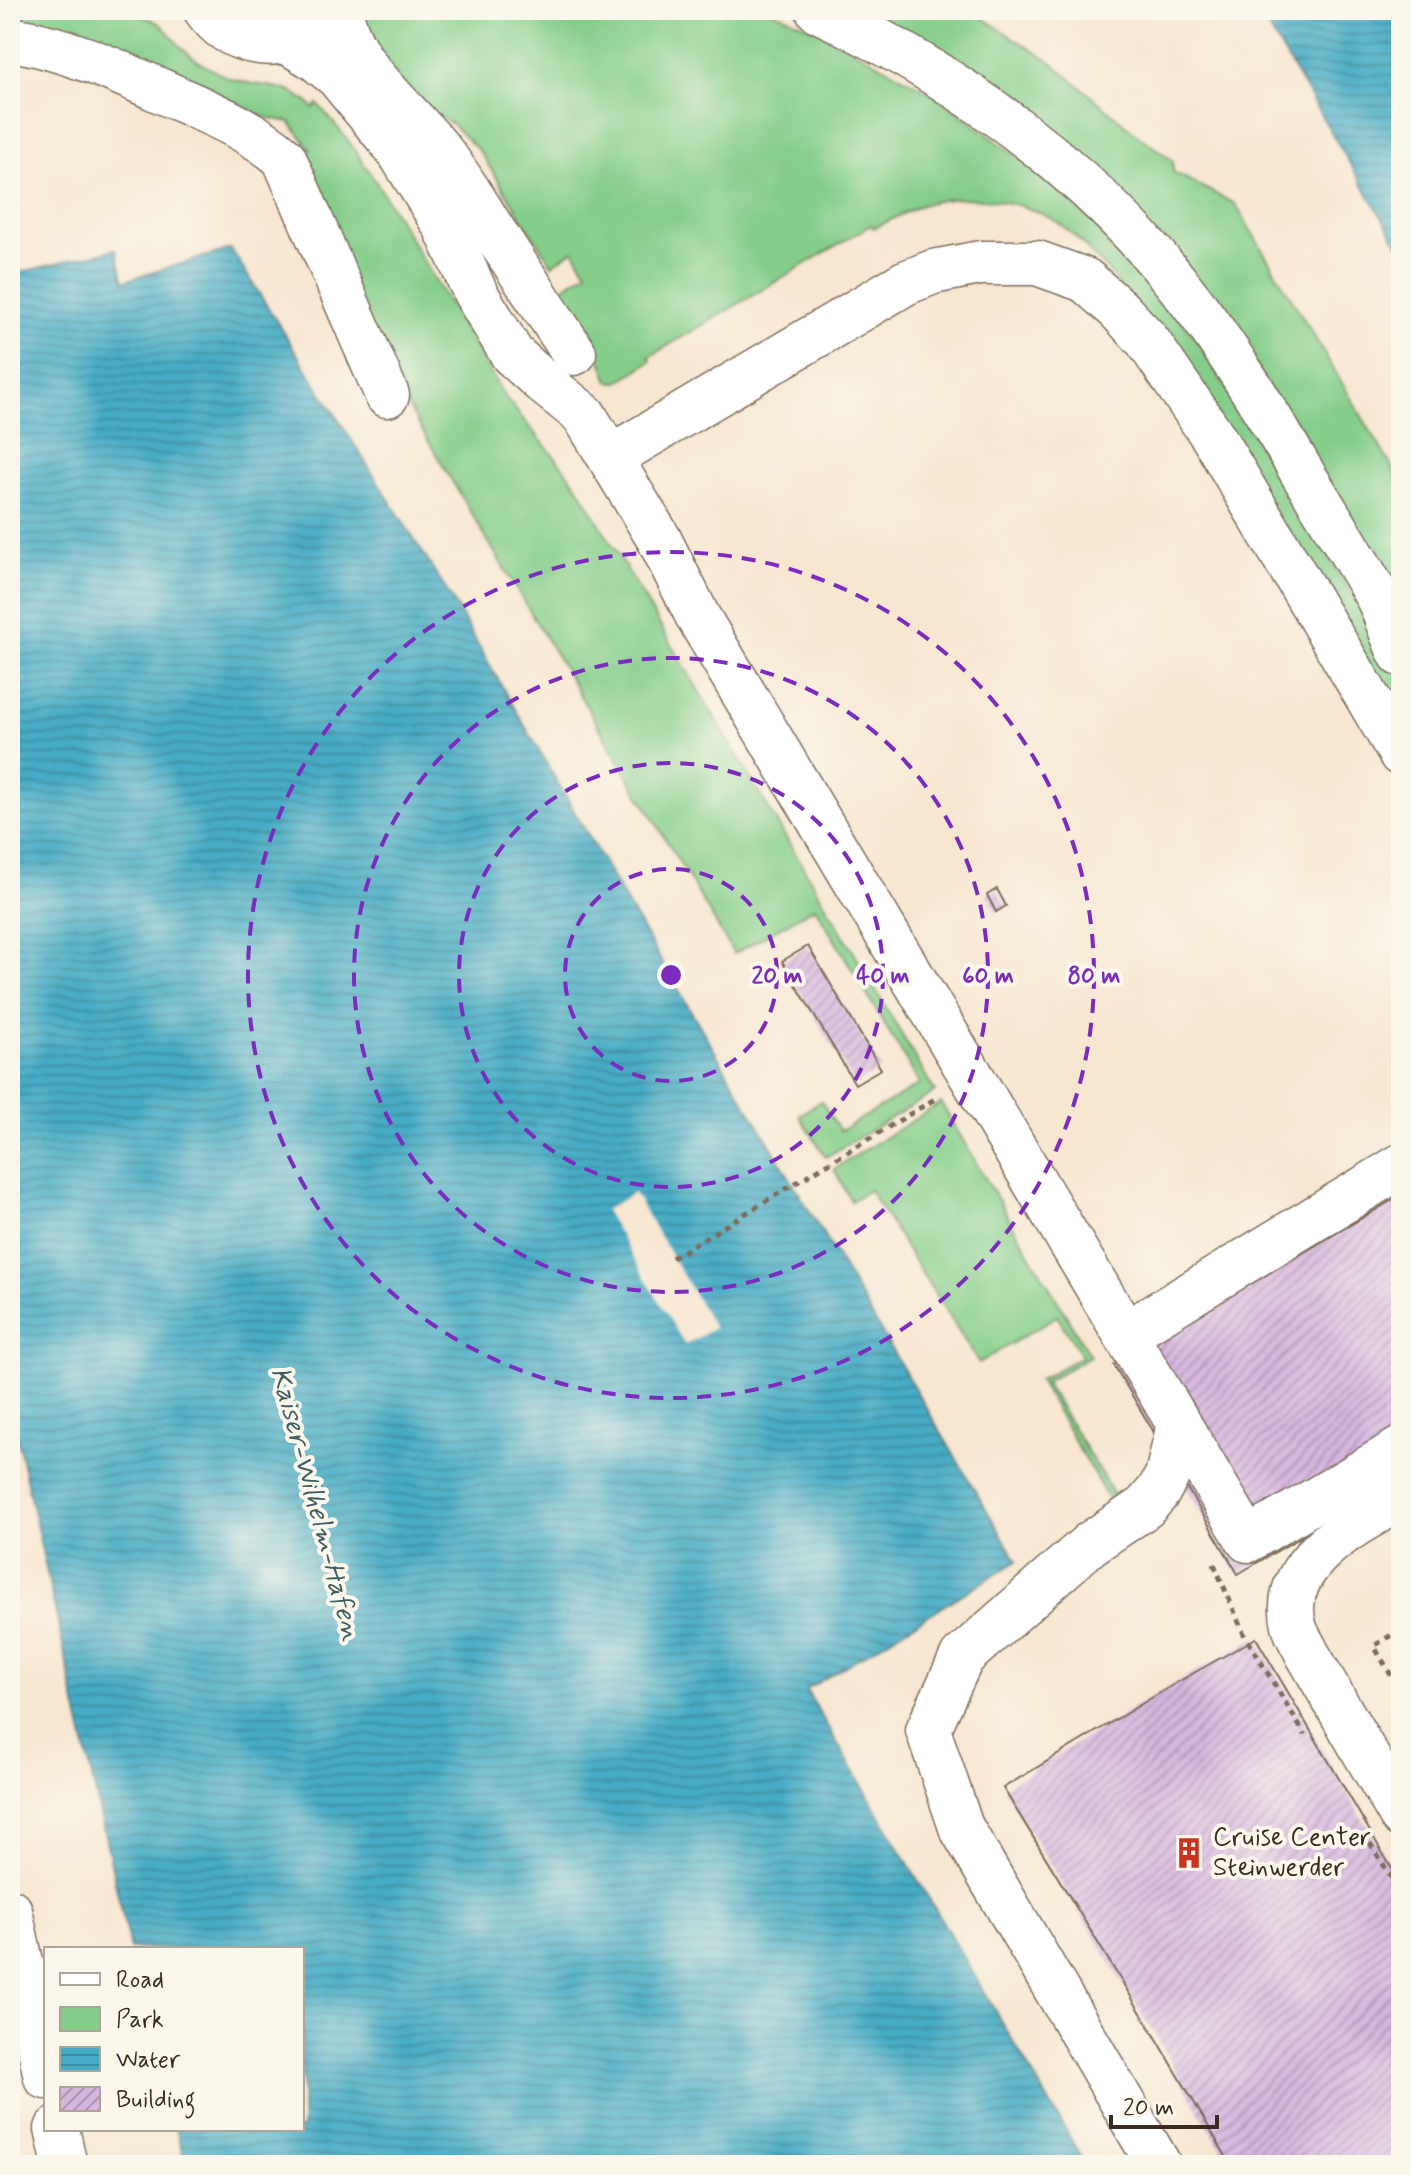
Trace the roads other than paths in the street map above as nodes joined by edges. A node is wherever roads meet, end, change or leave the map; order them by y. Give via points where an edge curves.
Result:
1 (206, 10) edge
2 (331, 10) edge
3 (341, 10) edge
4 (818, 10) edge
5 (10, 39) edge
6 (286, 41) junction
7 (387, 395) dead end
8 (584, 415) junction
9 (611, 457) junction
10 (1390, 608) edge
11 (1401, 654) edge
12 (1401, 754) edge
13 (1401, 1166) edge
14 (1127, 1333) junction
15 (1179, 1424) junction
16 (1401, 1449) edge
17 (1401, 1498) edge
18 (1248, 1540) junction
19 (1294, 1591) junction
20 (1401, 1815) edge
21 (10, 1911) edge
22 (44, 2068) edge
23 (57, 2131) edge
24 (65, 2165) edge
25 (1159, 2165) edge

1 - 6 street via 243,39
2 - 6 street via 313,28
3 - 8 street via 363,62 443,154 472,165 491,183 528,243 574,353
4 - 10 street via 903,54 1026,135 1132,233 1184,291 1248,381
5 - 7 street via 124,75 208,112 284,158
6 - 8 street via 326,67 398,150 512,354
8 - 9 street
9 - 12 street via 905,283 933,272 980,263 1037,263 1085,280 1147,340 1212,435
9 - 14 street via 698,617
10 - 11 street
13 - 14 street
14 - 15 street
15 - 18 street
15 - 25 street via 1158,1492 1145,1507 1090,1544 962,1657 928,1730 961,1827
16 - 18 street
17 - 19 street via 1316,1554
18 - 19 street
19 - 20 street via 1294,1627
21 - 22 street
23 - 24 street

